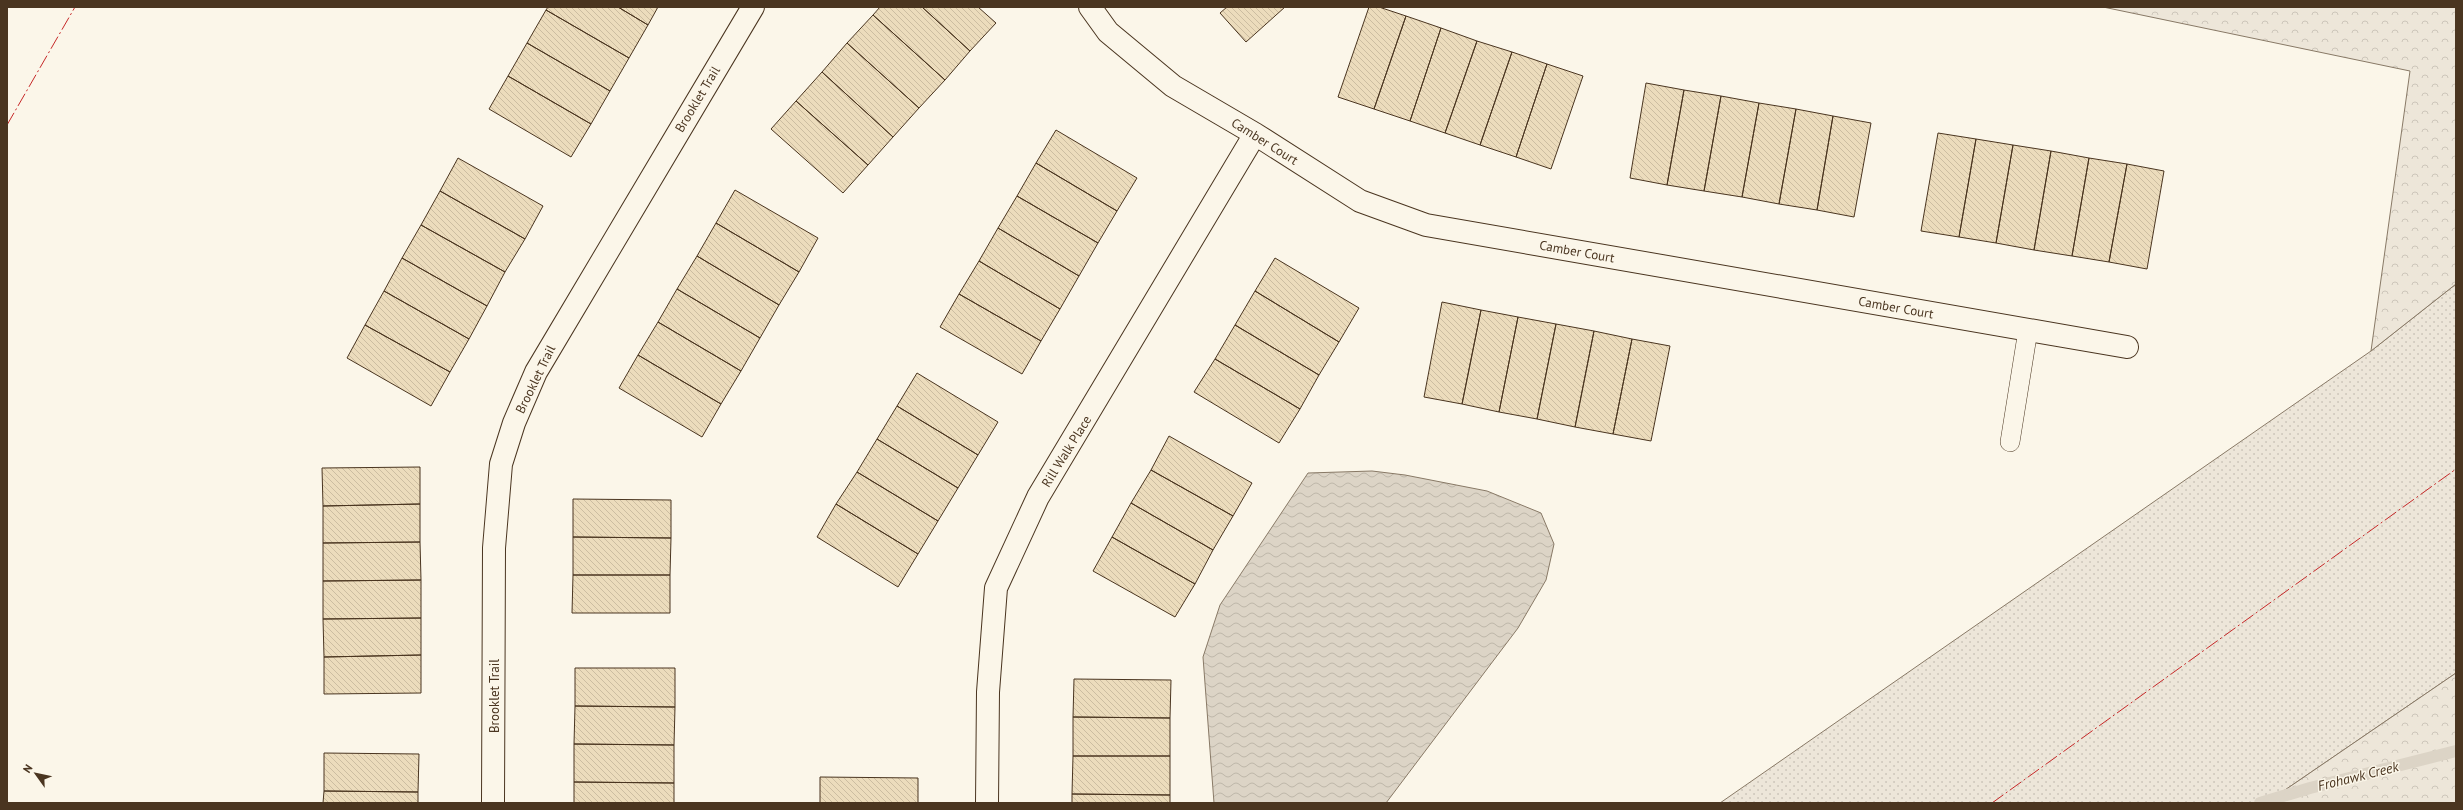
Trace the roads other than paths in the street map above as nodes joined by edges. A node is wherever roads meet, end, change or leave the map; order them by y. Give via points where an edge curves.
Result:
1 (753, 7) edge
2 (1090, 7) edge
3 (1255, 134) junction
4 (2028, 330) junction
5 (2127, 347) dead end
6 (2010, 442) dead end
7 (493, 803) edge
8 (987, 803) edge

1 - 7 street, Brooklet Trail via 536,372 500,464 494,548
2 - 3 street, Camber Court via 1108,32 1173,86
3 - 4 street, Camber Court via 1360,201 1426,225
3 - 8 street, Rill Walk Place via 1038,497 996,588 988,692
4 - 5 street, Camber Court
4 - 6 lane

